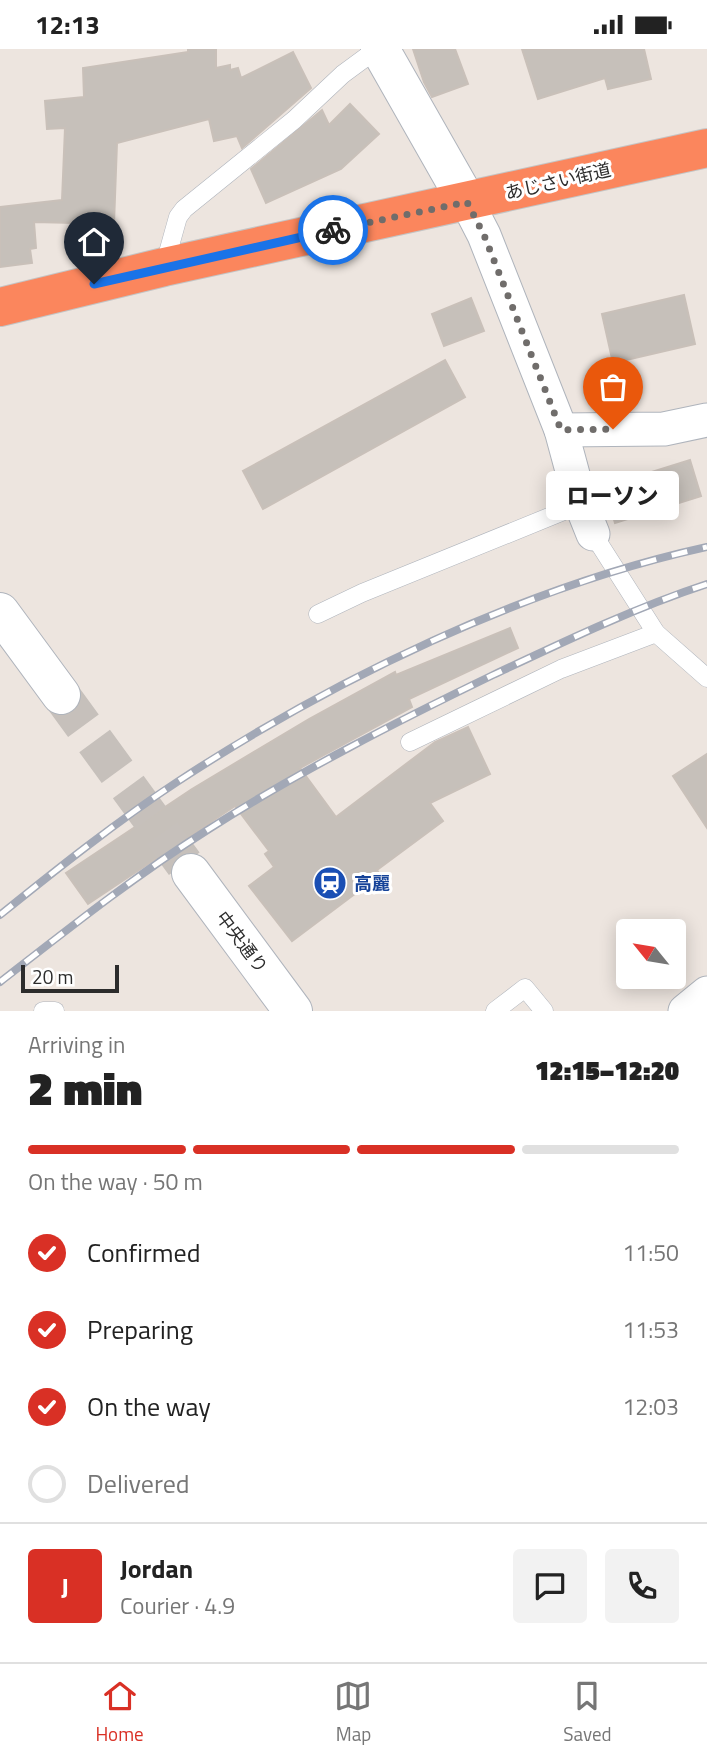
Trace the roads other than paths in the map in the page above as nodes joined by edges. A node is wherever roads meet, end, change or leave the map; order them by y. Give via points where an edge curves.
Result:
1 (379, 49) edge
2 (707, 148) edge
3 (467, 202) junction
4 (164, 267) junction
5 (0, 307) edge
6 (707, 420) edge
7 (561, 430) junction
8 (587, 519) junction
9 (0, 611) edge
10 (318, 614) dead end
11 (656, 633) junction
12 (707, 678) edge
13 (61, 695) tunnel mouth
14 (410, 742) dead end
15 (191, 873) tunnel mouth
16 (707, 993) edge
17 (43, 1011) edge
18 (55, 1011) edge
19 (293, 1011) edge
20 (495, 1011) edge
21 (544, 1011) edge
22 (685, 1011) edge

1 - 3 street
1 - 4 lane via 184,209
2 - 3 highway, あじさい街道
3 - 4 highway, あじさい街道
3 - 7 street
4 - 5 highway, あじさい街道
6 - 7 street via 664,429
7 - 8 street
8 - 10 lane via 362,593
8 - 11 lane
9 - 13 street
11 - 12 lane
11 - 14 lane via 561,669
15 - 19 street, 中央通り
16 - 22 street
17 - 18 lane
20 - 21 lane via 525,988

